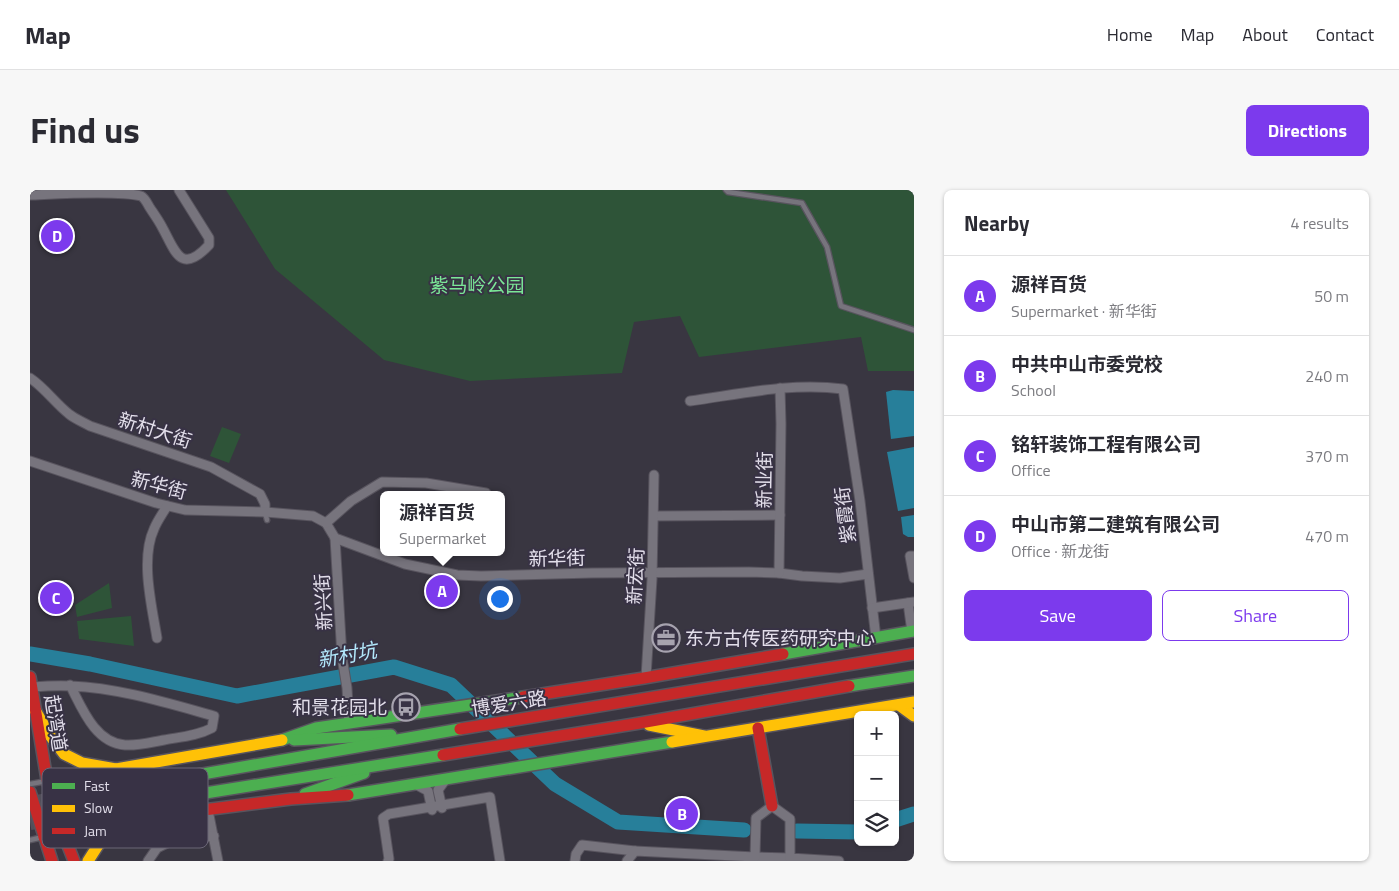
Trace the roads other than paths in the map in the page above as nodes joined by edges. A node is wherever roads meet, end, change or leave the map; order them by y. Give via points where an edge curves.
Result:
1 (179, 190) edge
2 (726, 190) edge
3 (124, 191) edge
4 (30, 195) edge
5 (914, 330) edge
6 (30, 378) edge
7 (780, 388) junction
8 (690, 401) dead end
9 (30, 460) edge
10 (654, 475) dead end
11 (474, 491) edge
12 (167, 506) junction
13 (780, 515) junction
14 (266, 516) junction
15 (654, 516) junction
16 (326, 523) junction
17 (335, 538) junction
18 (380, 555) edge
19 (383, 556) edge
20 (914, 556) edge
21 (778, 573) junction
22 (652, 574) junction
23 (868, 574) junction
24 (914, 578) edge
25 (911, 602) edge
26 (872, 608) junction
27 (913, 632) edge
28 (157, 638) dead end
29 (876, 638) junction
30 (914, 654) edge
31 (914, 676) edge
32 (646, 678) junction
33 (31, 682) edge
34 (70, 685) junction
35 (914, 702) edge
36 (899, 705) junction
37 (35, 710) junction
38 (914, 716) edge
39 (348, 723) junction
40 (640, 723) junction
41 (758, 728) junction
42 (444, 732) junction
43 (704, 736) junction
44 (279, 741) junction
45 (394, 762) junction
46 (45, 768) edge
47 (110, 768) edge
48 (122, 768) edge
49 (208, 773) edge
50 (446, 779) junction
51 (415, 784) junction
52 (30, 792) edge
53 (208, 792) edge
54 (291, 799) junction
55 (772, 806) junction
56 (442, 807) junction
57 (431, 808) junction
58 (208, 810) joint
59 (42, 831) edge
60 (214, 836) junction
61 (208, 837) edge
62 (48, 848) edge
63 (69, 848) edge
64 (96, 848) edge
65 (157, 848) edge
66 (635, 851) junction
67 (755, 857) junction
68 (701, 858) edge
69 (790, 858) junction
70 (52, 861) edge
71 (74, 861) edge
72 (88, 861) edge
73 (148, 861) edge
74 (218, 861) edge
75 (389, 861) edge
76 (499, 861) edge
77 (575, 861) edge
78 (627, 861) edge
79 (839, 861) edge

1 - 3 street via 209,238 209,246 191,258 175,254 144,197
2 - 5 lane via 802,203 827,248 842,306
3 - 4 street
6 - 14 street, 新村大街 via 79,420 198,461 239,481 260,494
7 - 8 street
7 - 13 street, 新业街
7 - 23 street, 紫霞街 via 844,389
9 - 12 street, 新华街
10 - 15 street, 新宏街
11 - 16 street via 426,483 382,482 351,501
12 - 14 street, 新华街
12 - 28 street via 153,531 148,556
13 - 15 street
13 - 21 street, 新业街
14 - 16 street, 新华街 via 312,516
15 - 22 street, 新宏街
16 - 17 street
17 - 18 street, 新华街
17 - 39 street, 新兴街
19 - 22 street, 新华街 via 457,575
20 - 24 street via 910,556
21 - 22 street, 新华街
21 - 23 street, 新华街 via 840,578
22 - 32 street, 新宏街
23 - 26 street, 紫霞街
25 - 26 street
25 - 27 street
26 - 29 street, 紫霞街
27 - 29 main road, 博爱六路
29 - 32 main road, 博爱六路
30 - 42 main road, 博爱六路
31 - 40 main road
32 - 39 main road, 博爱六路
33 - 34 street
33 - 37 main road, 起湾道
34 - 34 street via 98,731 110,741 125,746 197,735 212,728 214,716 162,701
35 - 36 main road
36 - 38 main road
36 - 41 main road
37 - 46 main road, 起湾道
37 - 47 main road via 64,754 82,763
39 - 44 main road, 博爱六路 via 316,728
40 - 43 main road
40 - 45 main road
41 - 43 main road
41 - 55 main road
42 - 44 main road
42 - 49 main road, 博爱六路
43 - 50 main road
44 - 48 main road, 博爱六路
45 - 53 main road
45 - 54 main road
50 - 51 main road
50 - 56 street via 438,790
51 - 54 main road via 342,796
51 - 57 street via 428,791
52 - 59 main road
54 - 58 main road
55 - 67 street via 756,818
55 - 69 street via 790,819
56 - 57 street
56 - 76 street via 490,797
57 - 75 street via 389,814 383,818
58 - 60 street
60 - 61 street
60 - 74 street
62 - 70 main road
63 - 71 main road, 起湾道
64 - 72 main road
65 - 73 street
66 - 68 street
66 - 77 street via 582,845
66 - 78 street
67 - 68 street
67 - 69 street
69 - 79 street

